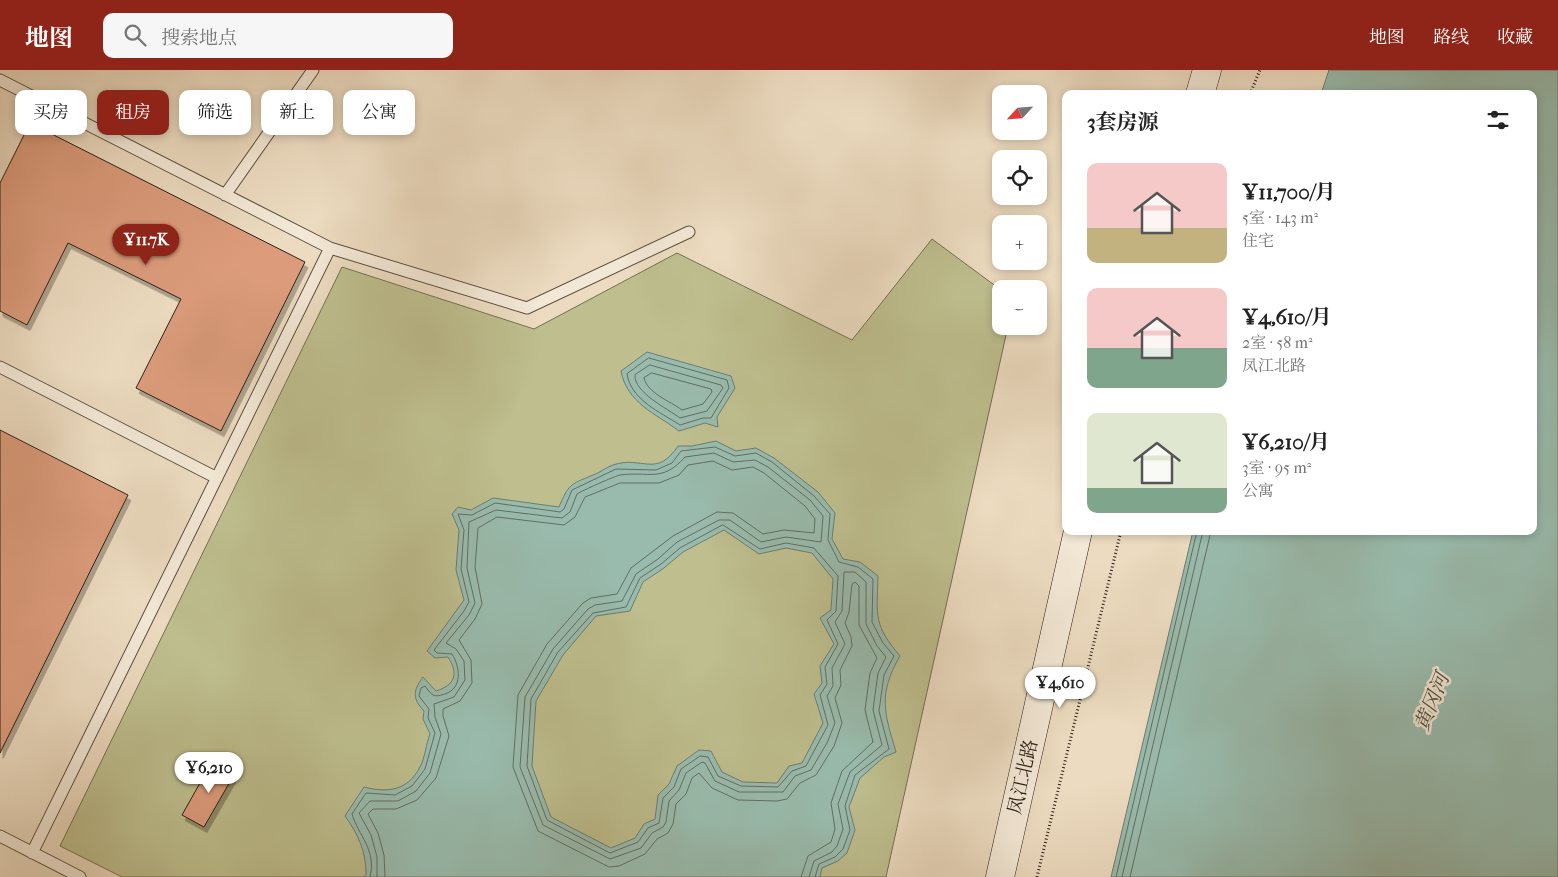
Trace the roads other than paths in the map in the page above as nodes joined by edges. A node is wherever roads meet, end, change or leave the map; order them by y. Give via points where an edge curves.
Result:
1 (312, 70) edge
2 (1208, 70) edge
3 (0, 80) edge
4 (1201, 90) edge
5 (225, 195) junction
6 (689, 232) dead end
7 (330, 248) junction
8 (0, 368) edge
9 (217, 478) junction
10 (1077, 535) edge
11 (0, 836) edge
12 (32, 853) junction
13 (80, 877) edge
14 (1000, 877) edge

1 - 5 lane
2 - 4 main road
3 - 5 lane
5 - 7 lane
6 - 7 lane via 527,308
7 - 9 lane
8 - 9 lane
9 - 12 lane
10 - 14 main road, 凤江北路
11 - 12 lane
12 - 13 lane

